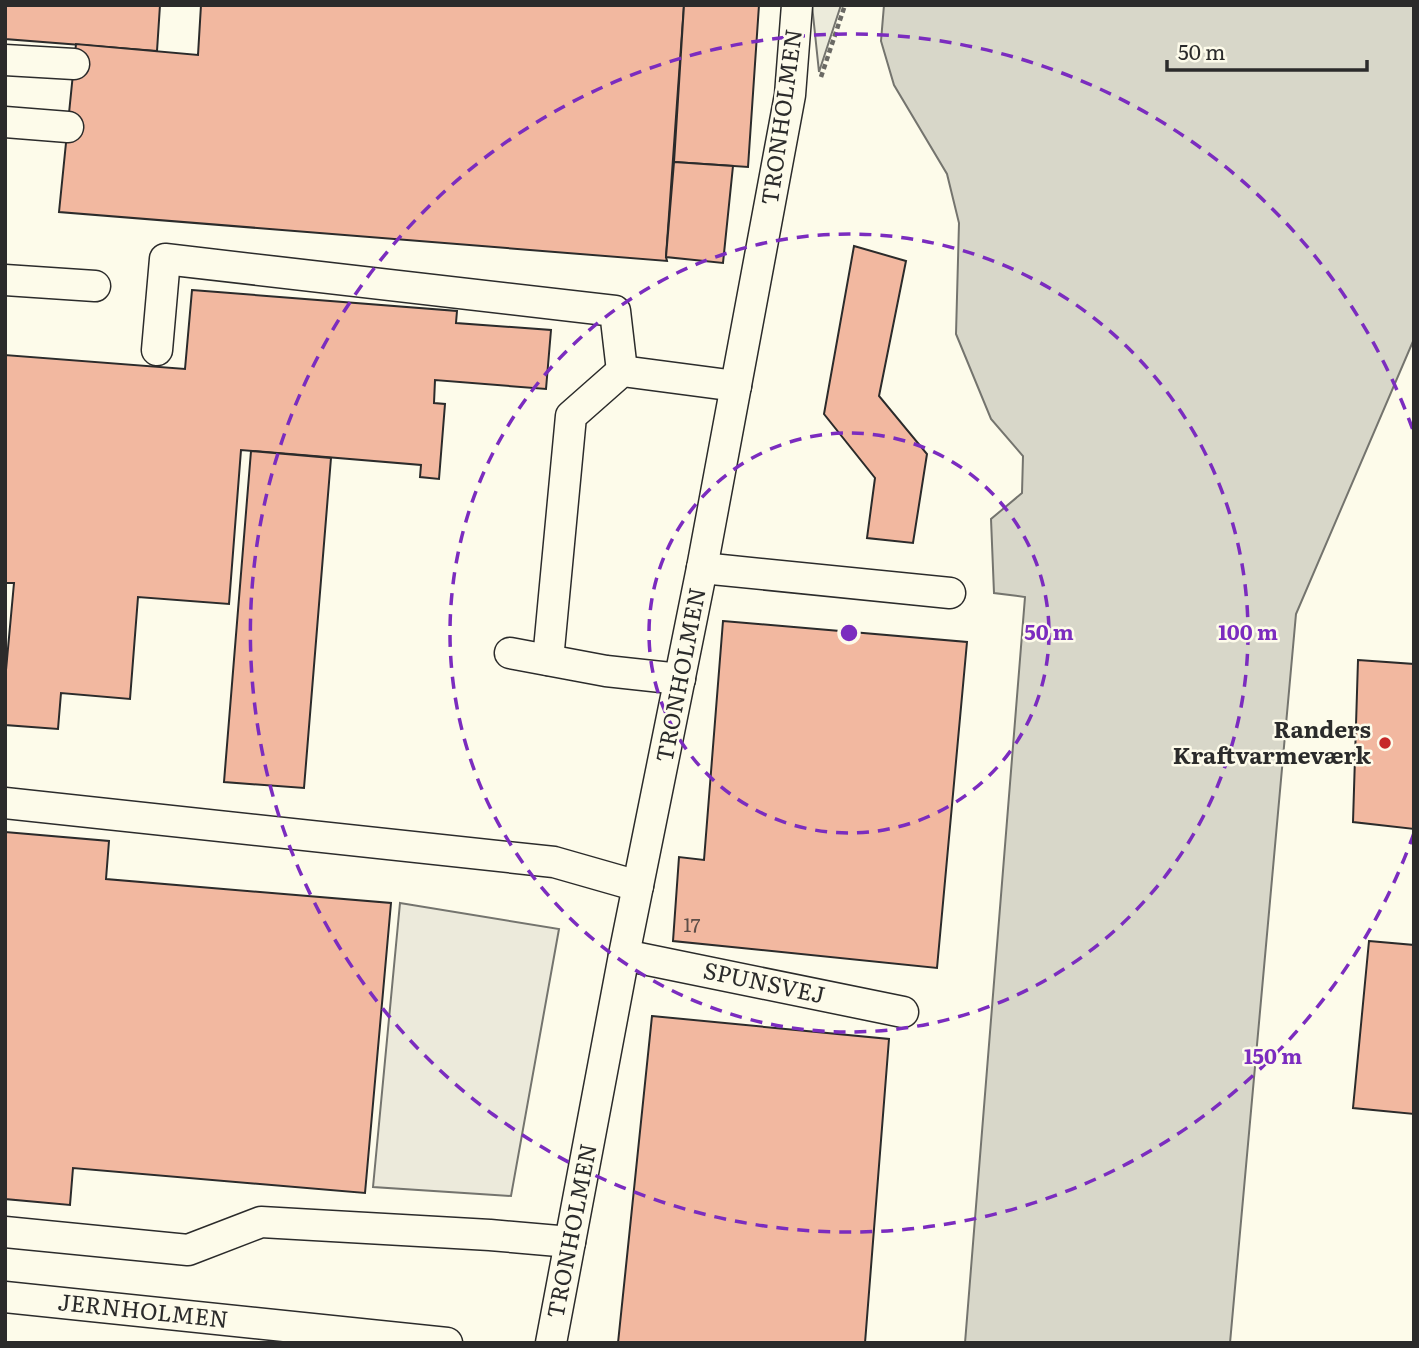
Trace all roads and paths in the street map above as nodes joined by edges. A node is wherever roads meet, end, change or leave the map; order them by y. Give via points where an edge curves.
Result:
1 (797, 5) edge
2 (845, 5) edge
3 (5, 60) edge
4 (74, 64) dead end
5 (790, 95) junction
6 (5, 122) edge
7 (68, 127) dead end
8 (5, 280) edge
9 (95, 286) dead end
10 (157, 350) dead end
11 (622, 371) junction
12 (736, 386) junction
13 (702, 568) junction
14 (950, 593) dead end
15 (510, 653) dead end
16 (548, 660) junction
17 (680, 679) junction
18 (5, 803) edge
19 (638, 886) junction
20 (624, 955) junction
21 (903, 1012) dead end
22 (5, 1232) edge
23 (570, 1242) junction
24 (5, 1297) edge
25 (447, 1343) edge
26 (551, 1343) edge

1 - 5 street, TRONHOLMEN
2 - 5 path via 817,90
3 - 4 street
5 - 12 street, TRONHOLMEN
6 - 7 street
8 - 9 street
10 - 11 street via 165,259 615,311
11 - 12 street
11 - 16 street via 571,416
12 - 13 street, TRONHOLMEN
13 - 14 street
13 - 17 street, TRONHOLMEN
15 - 16 street
16 - 17 street
17 - 19 street, TRONHOLMEN
18 - 19 street via 554,862
19 - 20 street, TRONHOLMEN
20 - 21 street, SPUNSVEJ
20 - 23 street, TRONHOLMEN
22 - 23 street via 188,1250 261,1222
23 - 26 street, TRONHOLMEN
24 - 25 street, JERNHOLMEN

